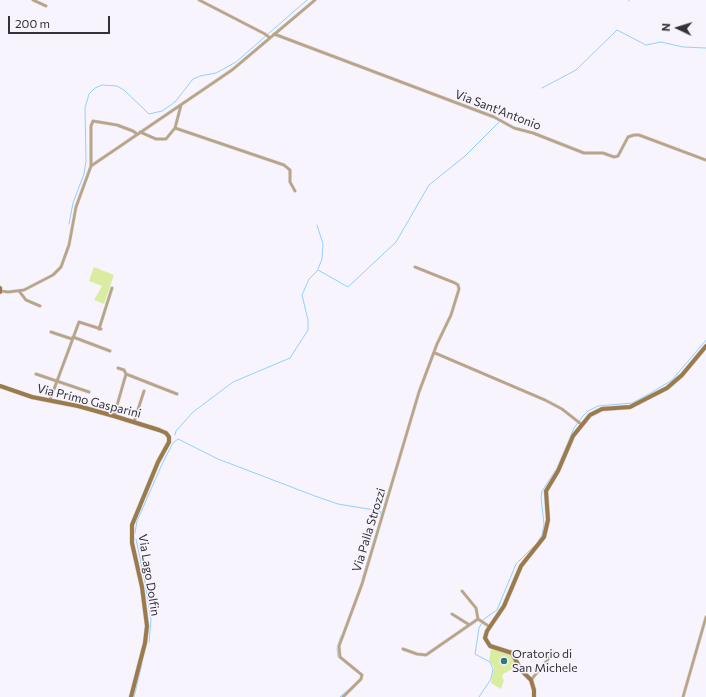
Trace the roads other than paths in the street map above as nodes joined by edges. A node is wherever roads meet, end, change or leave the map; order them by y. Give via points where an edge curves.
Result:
1 (32, 0) edge
2 (199, 0) edge
3 (315, 0) edge
4 (46, 6) dead end
5 (274, 34) junction
6 (268, 36) junction
7 (181, 105) junction
8 (175, 128) junction
9 (140, 132) junction
10 (136, 134) junction
11 (706, 160) edge
12 (91, 166) junction
13 (295, 191) dead end
14 (415, 267) dead end
15 (112, 288) dead end
16 (0, 290) edge
17 (19, 291) junction
18 (40, 306) dead end
19 (51, 332) dead end
20 (72, 338) junction
21 (706, 346) edge
22 (110, 351) dead end
23 (435, 353) junction
24 (118, 368) dead end
25 (36, 374) dead end
26 (126, 374) junction
27 (57, 381) junction
28 (0, 386) edge
29 (144, 391) dead end
30 (89, 392) dead end
31 (177, 394) dead end
32 (50, 401) junction
33 (114, 416) junction
34 (134, 422) junction
35 (580, 423) junction
36 (169, 438) joint
37 (462, 591) dead end
38 (452, 614) dead end
39 (706, 617) edge
40 (479, 620) junction
41 (468, 624) junction
42 (489, 627) junction
43 (403, 649) dead end
44 (554, 652) dead end
45 (532, 680) junction
46 (130, 697) edge
47 (344, 697) edge
48 (534, 697) edge
49 (683, 697) edge

1 - 4 street
2 - 6 street
3 - 5 street
5 - 6 street
5 - 11 street, Via Sant'Antonio via 584,153 618,156 628,137 634,134
6 - 7 street via 232,70
7 - 8 street
7 - 9 street
8 - 9 street via 168,137 161,140
8 - 13 street via 284,165 290,170 290,182
9 - 10 street
10 - 12 street
10 - 12 street via 117,125 93,122 90,130
12 - 17 street via 76,207 69,246 61,267 38,284
14 - 23 street, Via Palla Strozzi via 459,287 451,315
15 - 20 street via 100,329 79,322
16 - 17 street
17 - 18 street via 23,297
19 - 20 street
20 - 22 street
20 - 27 street
21 - 35 street via 682,375 667,388 630,407 596,412
23 - 35 street via 529,393 562,409
23 - 47 street, Via Palla Strozzi via 420,392 362,584 339,646 340,657 362,675
24 - 26 street
25 - 27 street
26 - 31 street
26 - 33 street
27 - 30 street
27 - 32 street
28 - 32 street, Via Primo Gasparini
29 - 34 street
32 - 33 street, Via Primo Gasparini
33 - 34 street, Via Primo Gasparini
34 - 36 street, Via Primo Gasparini via 165,432
35 - 42 street via 546,491 548,520 544,538 521,566 504,606
36 - 46 street, Via Lago Dolfin via 132,525 132,543 142,587 147,626
37 - 40 street via 476,608
38 - 41 street
39 - 49 street
40 - 41 street
40 - 42 street
41 - 43 street via 426,655
42 - 45 street via 486,643 512,653 521,670
44 - 45 street
45 - 48 street

